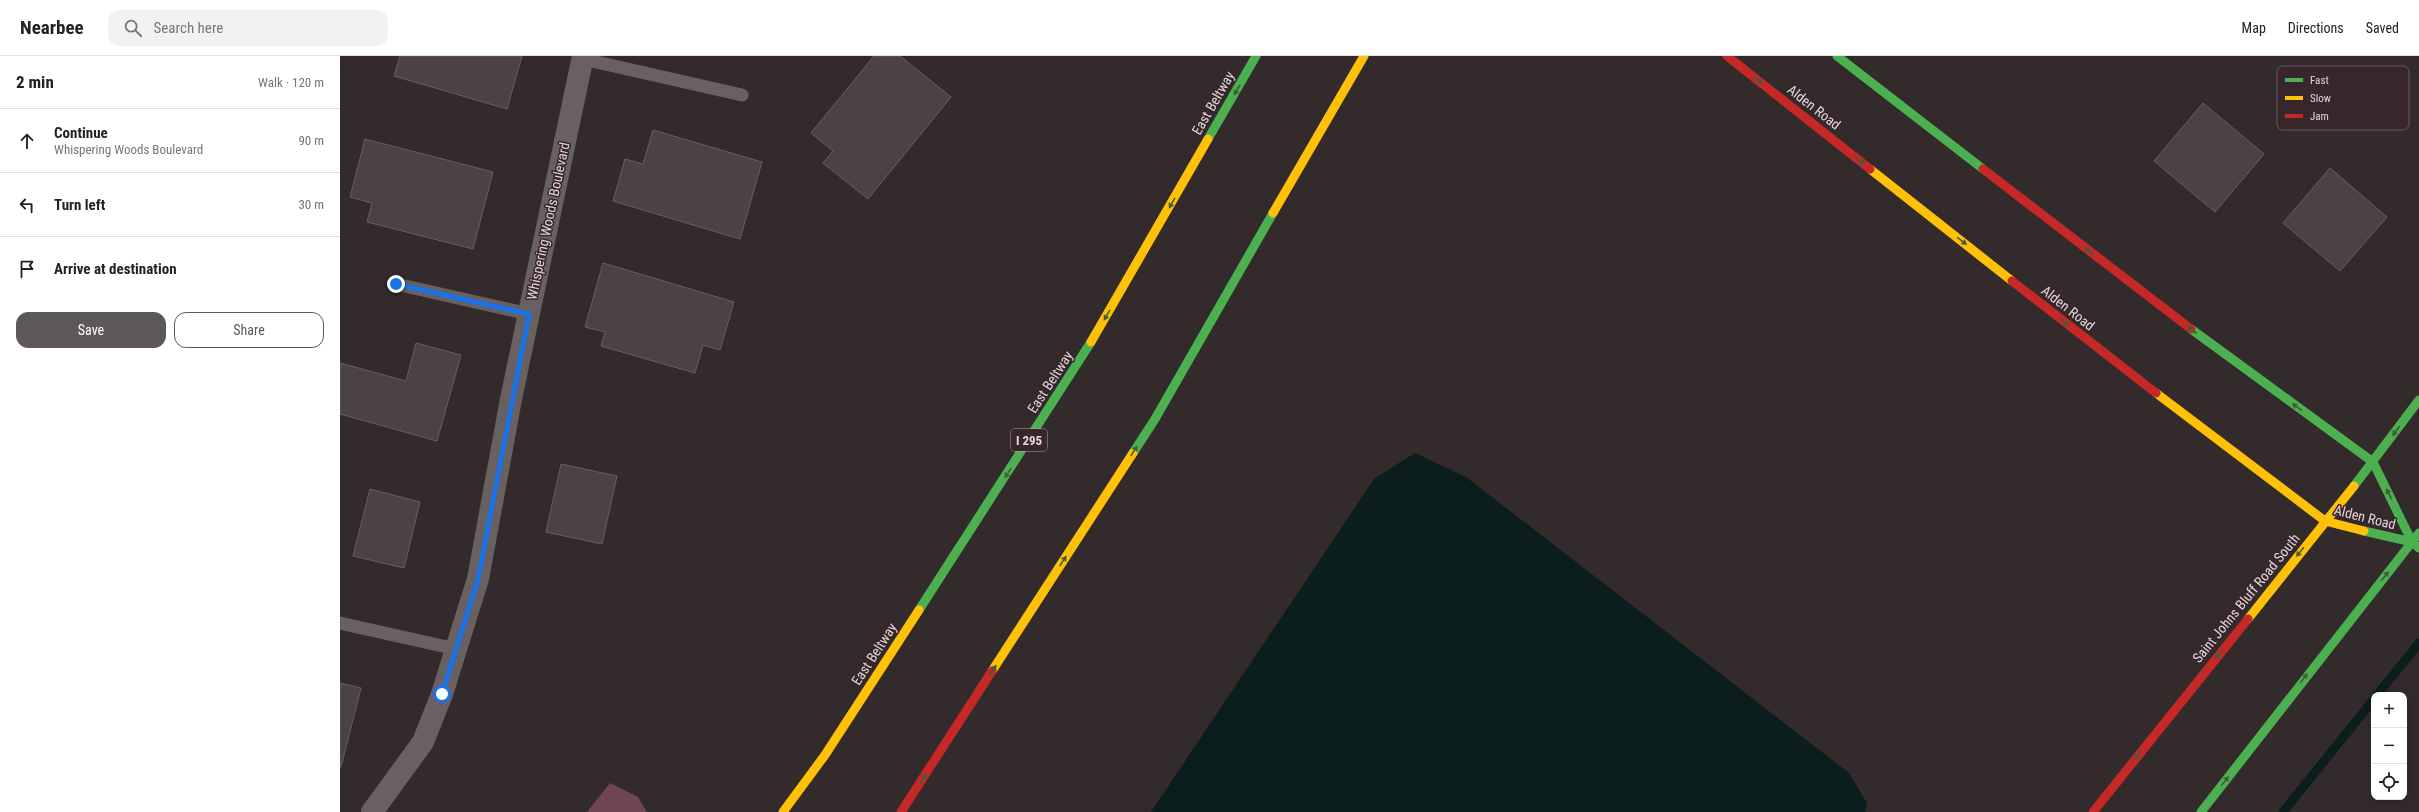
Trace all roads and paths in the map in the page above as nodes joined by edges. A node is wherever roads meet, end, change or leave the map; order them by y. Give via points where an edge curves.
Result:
1 (1256, 56) edge
2 (1364, 56) edge
3 (1837, 56) edge
4 (583, 57) edge
5 (1733, 58) edge
6 (742, 95) dead end
7 (396, 284) dead end
8 (529, 314) junction
9 (2419, 400) edge
10 (2373, 462) junction
11 (2325, 522) junction
12 (2419, 533) edge
13 (2415, 545) edge
14 (340, 623) edge
15 (456, 649) junction
16 (372, 812) edge
17 (783, 812) edge
18 (902, 812) edge
19 (2093, 812) edge
20 (2201, 812) edge

1 -> 17 main road, East Beltway / I 295 via 1080,362 825,754
18 -> 2 main road via 1155,419
10 -> 3 main road, Alden Road via 2181,322
4 - 6 lane
4 - 8 street, Whispering Woods Boulevard
5 -> 11 main road, Alden Road via 2073,330
7 - 8 lane
8 - 15 street, Whispering Woods Boulevard via 478,579
9 -> 10 main road, Saint Johns Bluff Road South
10 - 11 main road, Saint Johns Bluff Road South
13 -> 10 main road, Alden Road
11 - 13 main road, Alden Road
11 -> 19 main road, Saint Johns Bluff Road South
12 - 13 main road
20 -> 13 main road
14 - 15 lane
15 - 16 street, Whispering Woods Boulevard via 423,742

